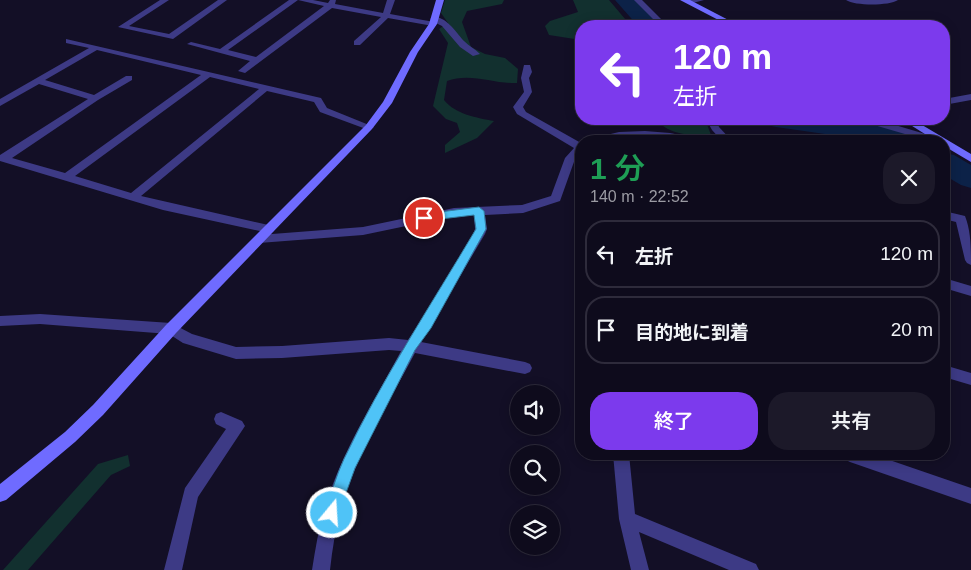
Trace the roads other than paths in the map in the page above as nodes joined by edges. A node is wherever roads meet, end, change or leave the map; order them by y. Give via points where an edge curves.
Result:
1 (165, 0) edge
2 (223, 0) edge
3 (294, 0) edge
4 (301, 0) edge
5 (391, 0) edge
6 (440, 0) edge
7 (638, 0) edge
8 (700, 0) edge
9 (850, 0) edge
10 (894, 0) edge
11 (686, 1) edge
12 (332, 3) edge
13 (384, 15) junction
14 (658, 20) edge
15 (724, 20) edge
16 (434, 21) junction
17 (69, 41) dead end
18 (356, 43) dead end
19 (191, 44) dead end
20 (95, 48) junction
21 (222, 51) junction
22 (476, 54) dead end
23 (258, 60) junction
24 (527, 67) dead end
25 (242, 71) dead end
26 (207, 75) junction
27 (129, 78) dead end
28 (38, 81) junction
29 (265, 88) junction
30 (971, 97) edge
31 (95, 98) junction
32 (950, 101) edge
33 (0, 103) edge
34 (885, 125) edge
35 (916, 125) edge
36 (369, 128) junction
37 (623, 135) edge
38 (667, 135) edge
39 (919, 135) edge
40 (932, 135) edge
41 (575, 143) edge
42 (950, 146) edge
43 (575, 152) edge
44 (2, 158) edge
45 (971, 159) edge
46 (67, 177) junction
47 (133, 197) junction
48 (479, 211) junction
49 (950, 216) edge
50 (269, 229) junction
51 (259, 239) junction
52 (971, 260) edge
53 (950, 285) edge
54 (971, 291) edge
55 (0, 321) edge
56 (172, 329) junction
57 (411, 346) junction
58 (525, 368) dead end
59 (950, 373) edge
60 (971, 379) edge
61 (221, 419) dead end
62 (622, 460) edge
63 (867, 460) edge
64 (0, 494) edge
65 (971, 496) edge
66 (627, 519) junction
67 (173, 570) edge
68 (322, 570) edge
69 (640, 570) edge
70 (750, 570) edge

1 - 2 street via 122,27 170,37
3 - 21 street
4 - 12 street
5 - 13 street
6 - 16 street
7 - 14 street
8 - 11 street
9 - 10 street
11 - 15 street
12 - 13 street
12 - 23 street
13 - 16 street
13 - 18 street via 384,20
16 - 22 street via 445,24 463,46
16 - 36 street
17 - 20 street
19 - 21 street
20 - 26 street
20 - 28 street
21 - 23 street
23 - 25 street
24 - 41 street via 528,92 518,107 522,114
26 - 29 street
26 - 46 street
27 - 31 street
28 - 31 street
28 - 33 street
29 - 36 street via 318,100 323,110
29 - 47 street
30 - 32 street
31 - 44 street
34 - 39 street
35 - 40 street
36 - 50 street
37 - 38 street
42 - 45 street
43 - 48 street via 556,198 524,209
44 - 46 street
46 - 47 street
47 - 50 street
48 - 51 street via 439,215 363,231
48 - 57 street via 479,234
49 - 52 street via 962,219
50 - 51 street
51 - 56 street
53 - 54 street
55 - 56 street via 40,319
56 - 57 street via 188,340 236,353 389,344
56 - 64 street via 70,437
57 - 58 street
57 - 68 street via 349,465 337,495 326,530
59 - 60 street
61 - 67 street via 237,426 191,494
62 - 66 street
63 - 65 street
66 - 69 street
66 - 70 street

